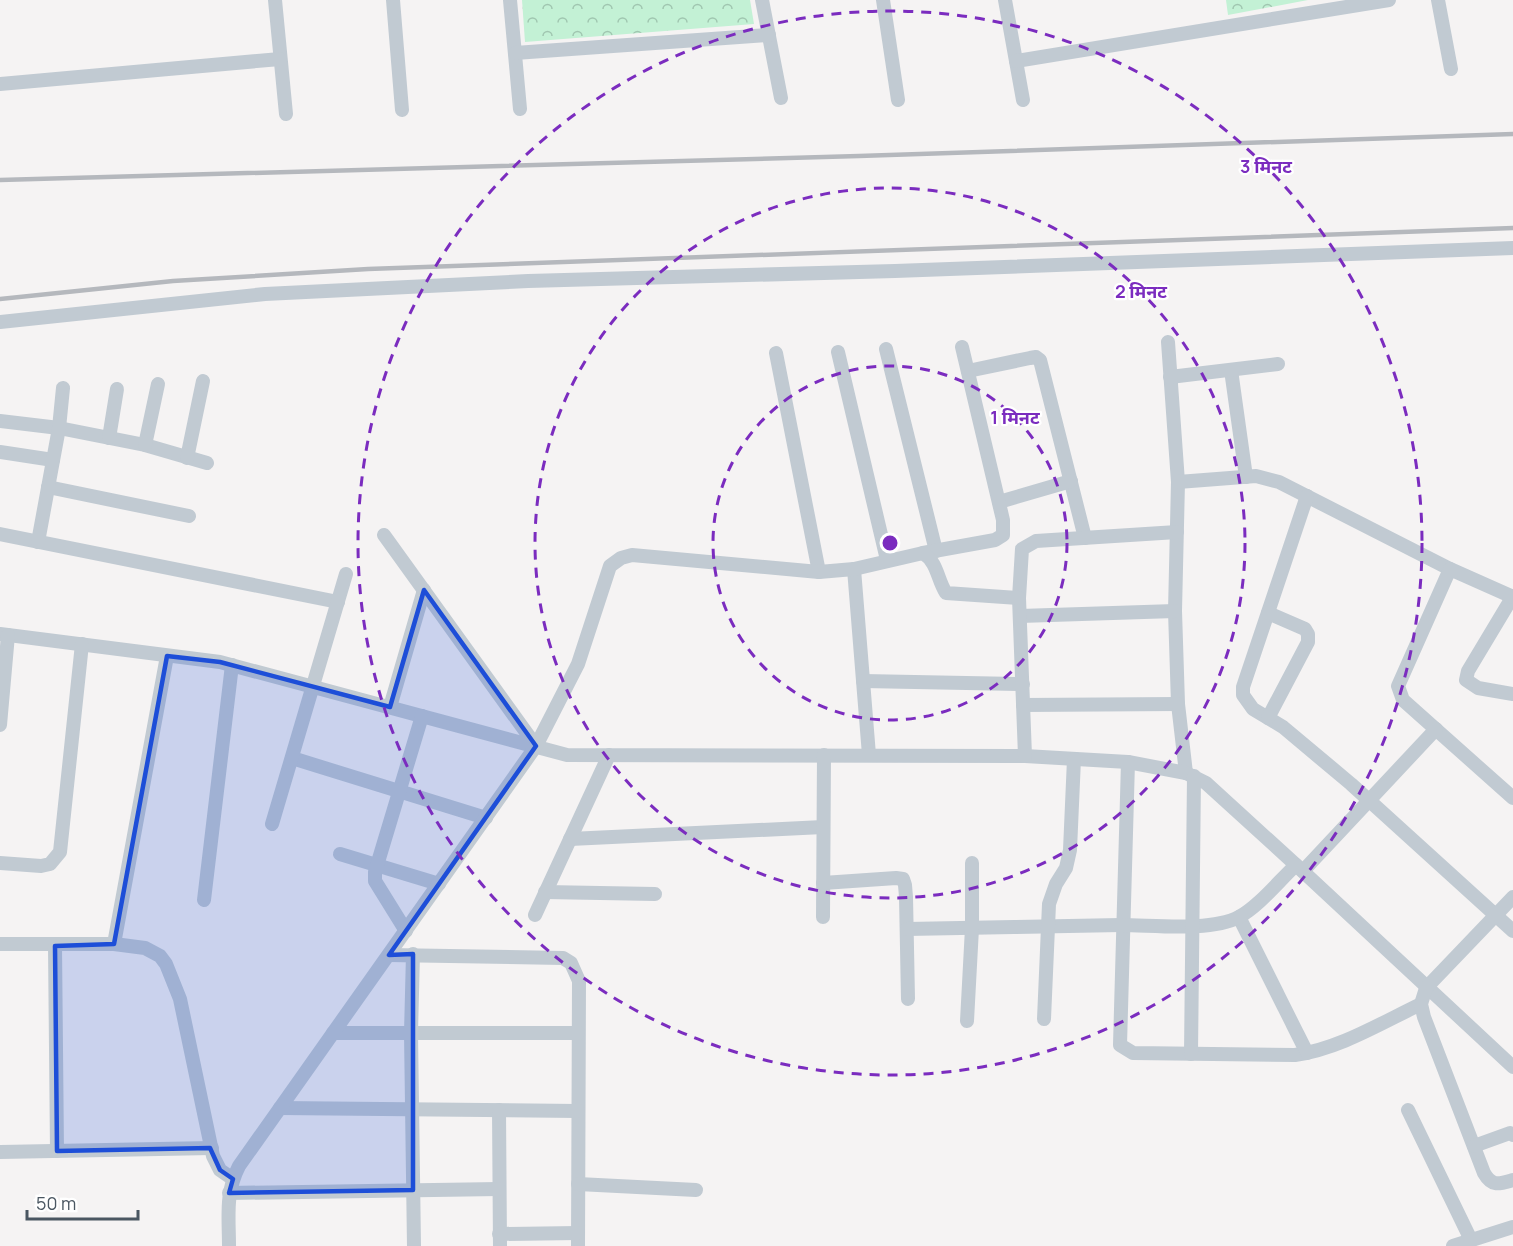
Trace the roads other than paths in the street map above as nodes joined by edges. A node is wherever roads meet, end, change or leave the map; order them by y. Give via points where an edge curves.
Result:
1 (275, 0) edge
2 (393, 0) edge
3 (510, 0) edge
4 (762, 0) edge
5 (883, 0) edge
6 (1005, 0) edge
7 (1389, 0) edge
8 (1438, 0) edge
9 (1335, 4) edge
10 (769, 35) junction
11 (515, 53) junction
12 (280, 59) junction
13 (1016, 61) junction
14 (1451, 69) dead end
15 (0, 84) edge
16 (781, 98) dead end
17 (898, 100) dead end
18 (1023, 100) dead end
19 (520, 109) dead end
20 (402, 110) dead end
21 (285, 114) dead end
22 (1513, 248) edge
23 (0, 322) edge
24 (1168, 342) dead end
25 (962, 347) dead end
26 (886, 349) dead end
27 (838, 352) dead end
28 (776, 353) dead end
29 (1278, 364) dead end
30 (1231, 370) junction
31 (968, 371) junction
32 (1170, 377) junction
33 (203, 381) dead end
34 (158, 384) dead end
35 (63, 388) dead end
36 (117, 389) dead end
37 (0, 421) edge
38 (59, 428) junction
39 (110, 438) junction
40 (145, 445) junction
41 (0, 452) edge
42 (187, 458) junction
43 (53, 460) junction
44 (207, 463) dead end
45 (1246, 477) junction
46 (1071, 481) junction
47 (1178, 482) junction
48 (48, 487) junction
49 (1307, 496) junction
50 (999, 502) junction
51 (189, 516) dead end
52 (1177, 532) junction
53 (0, 534) edge
54 (384, 535) dead end
55 (1085, 538) junction
56 (38, 542) junction
57 (930, 552) junction
58 (887, 560) junction
59 (854, 569) junction
60 (1450, 570) junction
61 (819, 572) junction
62 (346, 574) dead end
63 (424, 590) junction
64 (1513, 596) edge
65 (1019, 598) junction
66 (338, 602) junction
67 (1175, 611) junction
68 (1268, 613) junction
69 (1020, 616) junction
70 (4, 634) edge
71 (82, 644) junction
72 (167, 656) junction
73 (232, 665) junction
74 (863, 681) junction
75 (1023, 684) junction
76 (313, 687) junction
77 (1513, 694) edge
78 (1178, 704) junction
79 (1023, 705) junction
80 (390, 707) junction
81 (422, 716) junction
82 (1268, 717) junction
83 (0, 725) edge
84 (1436, 729) junction
85 (536, 746) junction
86 (609, 755) junction
87 (824, 755) junction
88 (869, 755) junction
89 (1025, 756) junction
90 (292, 758) junction
91 (1074, 759) junction
92 (1128, 762) junction
93 (1190, 774) junction
94 (399, 791) junction
95 (1513, 798) edge
96 (1370, 801) junction
97 (486, 818) junction
98 (272, 824) dead end
99 (823, 827) junction
100 (570, 839) junction
101 (340, 854) dead end
102 (0, 863) edge
103 (972, 863) dead end
104 (377, 865) junction
105 (1300, 868) junction
106 (823, 883) junction
107 (439, 884) junction
108 (545, 892) junction
109 (655, 894) dead end
110 (1513, 897) edge
111 (204, 900) dead end
112 (535, 915) dead end
113 (1496, 915) junction
114 (823, 916) dead end
115 (1239, 916) junction
116 (1122, 925) junction
117 (1193, 926) junction
118 (972, 928) junction
119 (1046, 928) junction
120 (907, 929) junction
121 (406, 931) junction
122 (1513, 931) edge
123 (0, 944) edge
124 (114, 944) junction
125 (55, 946) junction
126 (413, 954) junction
127 (388, 955) junction
128 (1426, 988) junction
129 (908, 999) dead end
130 (1421, 1005) junction
131 (1044, 1019) dead end
132 (967, 1021) dead end
133 (333, 1033) junction
134 (411, 1033) junction
135 (578, 1033) junction
136 (1307, 1053) junction
137 (1191, 1054) junction
138 (1513, 1067) edge
139 (280, 1108) junction
140 (412, 1109) junction
141 (500, 1110) junction
142 (1408, 1110) dead end
143 (578, 1111) junction
144 (1513, 1135) edge
145 (1474, 1146) junction
146 (212, 1148) junction
147 (57, 1151) junction
148 (0, 1152) edge
149 (233, 1179) junction
150 (1513, 1180) edge
151 (578, 1184) junction
152 (500, 1189) junction
153 (413, 1190) junction
154 (696, 1190) dead end
155 (229, 1193) junction
156 (1513, 1227) edge
157 (578, 1239) edge
158 (499, 1240) edge
159 (1471, 1240) junction
160 (229, 1246) edge
161 (414, 1246) edge
162 (1453, 1246) edge

1 - 12 street
2 - 20 street
3 - 11 street
4 - 10 street
5 - 17 street
6 - 13 street
7 - 9 street
8 - 14 street
9 - 13 street
10 - 11 street
10 - 16 street
11 - 19 street
12 - 15 street
12 - 21 street
13 - 18 street
22 - 23 street via 277,293
24 - 32 street
25 - 31 street
26 - 57 street
27 - 58 street
28 - 61 street
29 - 30 street
30 - 32 street
30 - 45 street
31 - 46 street via 1036,357 1040,360
31 - 50 street
32 - 47 street
33 - 42 street
34 - 40 street
35 - 38 street
36 - 39 street
37 - 38 street
38 - 39 street
38 - 43 street
39 - 40 street
40 - 42 street
41 - 43 street
42 - 44 street
43 - 48 street
45 - 47 street
45 - 49 street via 1279,482
46 - 50 street
46 - 55 street
47 - 52 street
48 - 51 street
48 - 56 street
49 - 60 street
49 - 68 street
50 - 57 street via 1003,535 995,540
52 - 55 street
52 - 67 street
53 - 56 street
54 - 63 street
55 - 65 street via 1036,541 1022,549
56 - 66 street
57 - 58 street
57 - 65 street via 946,593
58 - 59 street
59 - 61 street
59 - 74 street
60 - 64 street
60 - 84 street via 1398,686 1402,700
61 - 85 street via 632,555 621,558 610,566 578,664
62 - 66 street
63 - 80 street
63 - 85 street
64 - 77 street via 1467,671 1466,680 1478,688
65 - 69 street
66 - 76 street
67 - 69 street
67 - 78 street
68 - 82 street via 1243,687 1243,695 1253,709
68 - 82 street via 1305,629 1308,634 1308,642
69 - 75 street
70 - 71 street
70 - 83 street
71 - 72 street
71 - 102 street via 60,852 50,864 41,866
72 - 73 street
72 - 124 street
73 - 76 street
73 - 111 street
74 - 75 street
74 - 88 street
75 - 79 street
76 - 80 street
76 - 90 street
78 - 79 street
78 - 93 street
79 - 89 street
80 - 81 street
81 - 85 street
81 - 94 street
82 - 96 street
84 - 95 street
84 - 96 street
85 - 86 street via 567,755
85 - 97 street
86 - 87 street
86 - 100 street
87 - 88 street
87 - 99 street
88 - 89 street
89 - 91 street
90 - 94 street
90 - 98 street
91 - 92 street
91 - 119 street via 1070,850 1066,868 1052,893
92 - 93 street
92 - 116 street
93 - 105 street via 1206,783
93 - 117 street
94 - 97 street
94 - 104 street
96 - 105 street
96 - 113 street
97 - 107 street
99 - 100 street
99 - 106 street
100 - 108 street
101 - 104 street
103 - 118 street
104 - 107 street
104 - 121 street via 375,881
105 - 115 street
105 - 128 street
106 - 114 street
106 - 120 street via 903,879
107 - 121 street
108 - 109 street
108 - 112 street
110 - 113 street
113 - 122 street
113 - 128 street
115 - 117 street via 1226,922
115 - 136 street
116 - 117 street
116 - 119 street
116 - 137 street via 1120,1045 1133,1053
117 - 137 street
118 - 119 street
118 - 120 street
118 - 132 street
119 - 131 street
120 - 129 street
121 - 127 street
123 - 125 street
124 - 125 street
124 - 146 street via 153,951 166,964 180,999
125 - 147 street
126 - 127 street
126 - 134 street
126 - 135 street via 563,958 571,963 579,981
127 - 133 street
128 - 130 street
128 - 138 street
130 - 136 street via 1334,1045
130 - 145 street
133 - 134 street
133 - 139 street
134 - 135 street
134 - 140 street
135 - 143 street
136 - 137 street
139 - 140 street
139 - 149 street
140 - 141 street
140 - 153 street
141 - 143 street
141 - 152 street
142 - 159 street
143 - 151 street
144 - 145 street
145 - 150 street via 1489,1181 1495,1184
146 - 147 street
146 - 149 street via 220,1170
147 - 148 street
149 - 155 street
151 - 154 street
151 - 157 street
152 - 153 street
152 - 158 street
153 - 155 street
153 - 161 street
155 - 160 street
156 - 159 street
157 - 158 street
159 - 162 street

